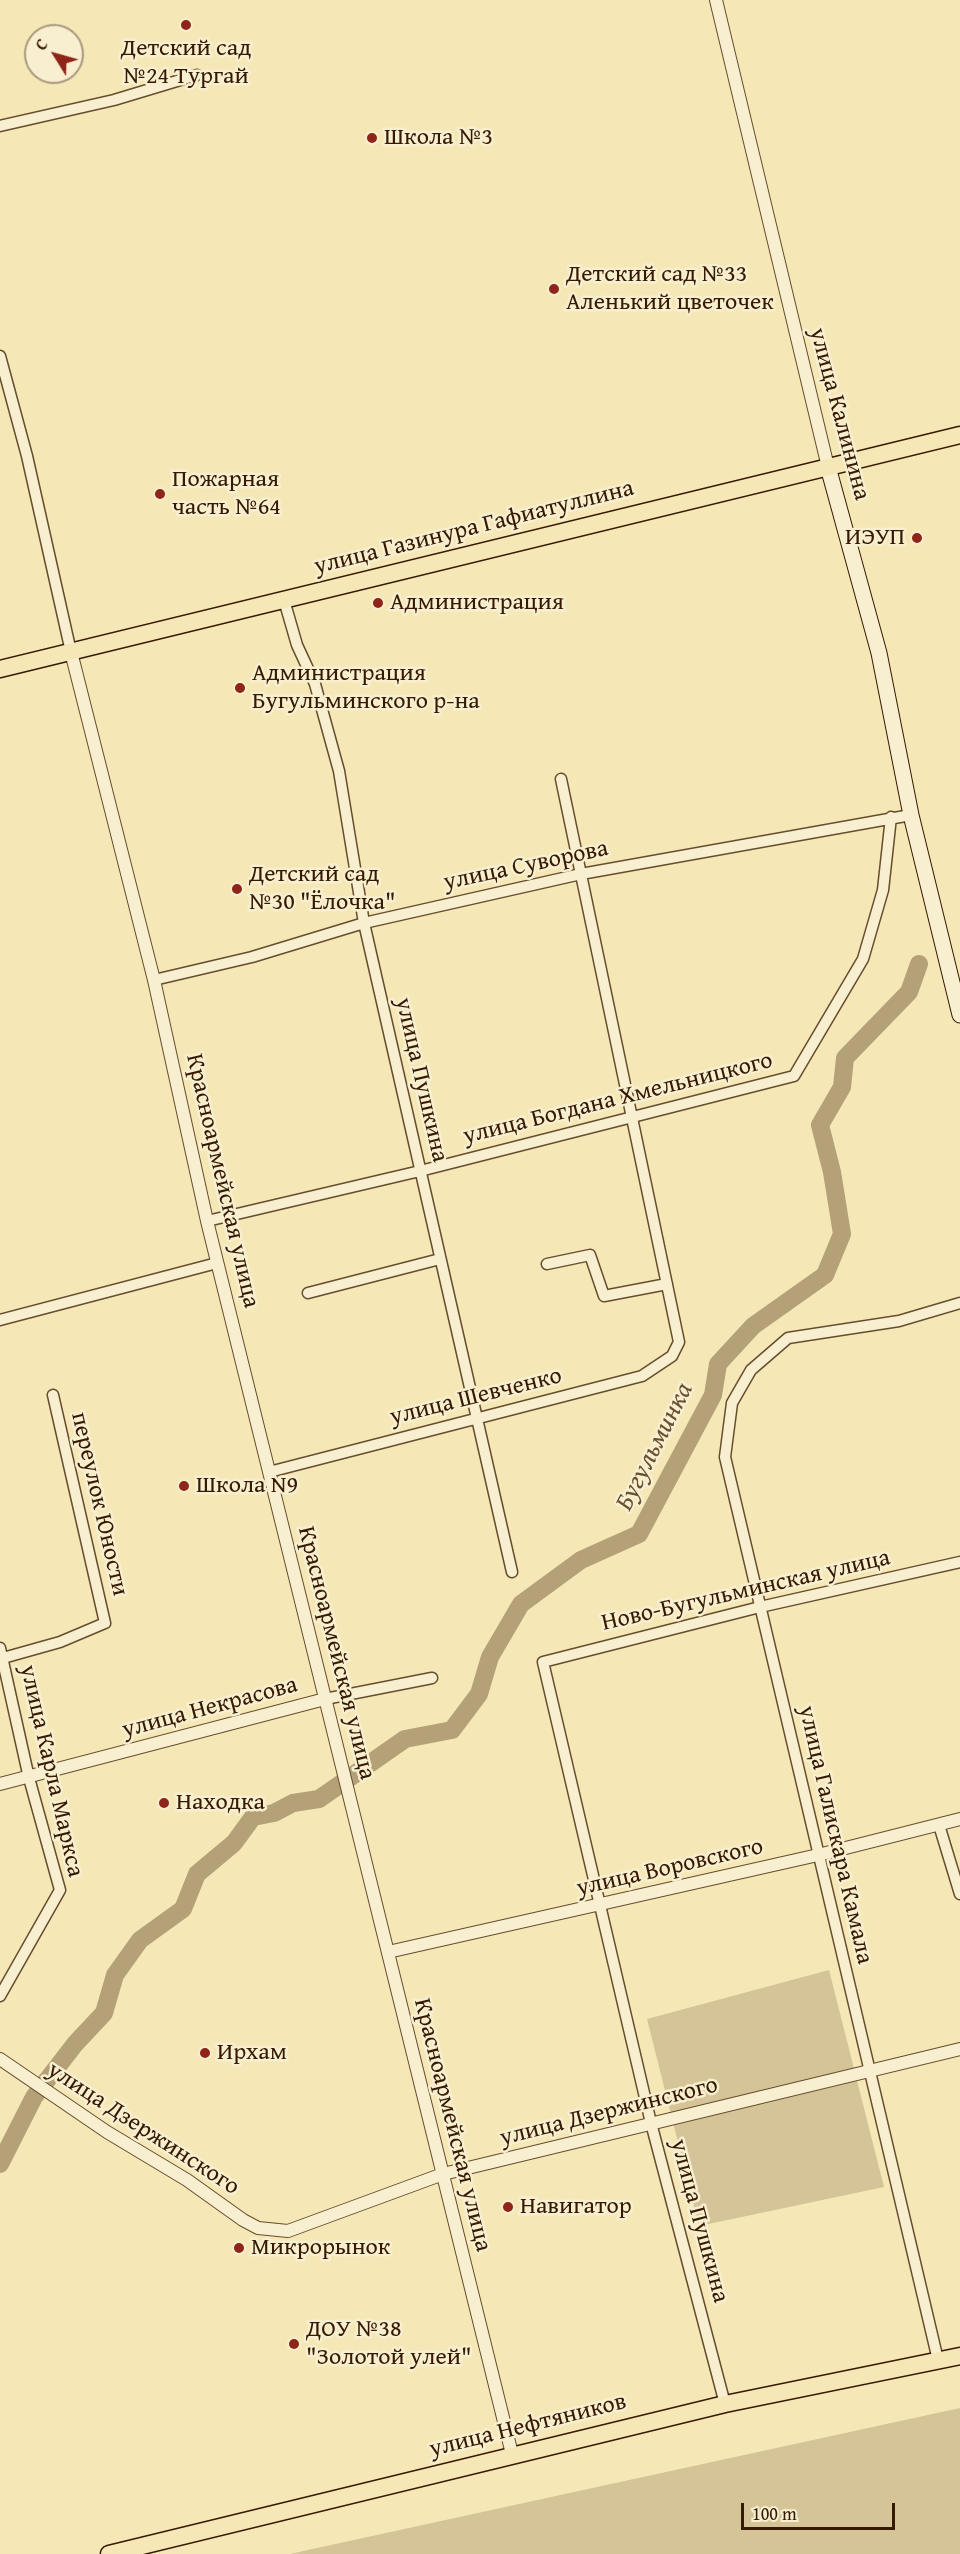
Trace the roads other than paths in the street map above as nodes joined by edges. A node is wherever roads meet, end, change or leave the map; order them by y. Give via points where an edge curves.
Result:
1 (716, 0) edge
2 (198, 75) dead end
3 (0, 126) edge
4 (0, 356) edge
5 (960, 435) edge
6 (828, 467) junction
7 (284, 600) junction
8 (71, 652) junction
9 (0, 669) edge
10 (561, 779) dead end
11 (911, 815) junction
12 (891, 817) junction
13 (581, 874) junction
14 (364, 923) junction
15 (154, 980) junction
16 (960, 1015) edge
17 (632, 1118) junction
18 (420, 1171) junction
19 (207, 1221) junction
20 (440, 1258) junction
21 (217, 1263) junction
22 (547, 1264) dead end
23 (667, 1284) junction
24 (308, 1293) dead end
25 (960, 1303) edge
26 (0, 1320) edge
27 (53, 1395) dead end
28 (476, 1417) junction
29 (269, 1472) junction
30 (960, 1562) edge
31 (512, 1572) dead end
32 (760, 1607) junction
33 (2, 1653) edge
34 (543, 1662) joint
35 (432, 1678) dead end
36 (325, 1699) junction
37 (29, 1778) junction
38 (0, 1784) edge
39 (960, 1819) edge
40 (939, 1825) junction
41 (818, 1855) junction
42 (960, 1894) edge
43 (600, 1906) junction
44 (388, 1952) junction
45 (0, 1996) edge
46 (960, 2049) edge
47 (0, 2060) edge
48 (869, 2070) junction
49 (651, 2123) junction
50 (443, 2174) junction
51 (960, 2356) edge
52 (938, 2360) junction
53 (725, 2404) junction
54 (512, 2454) junction
55 (110, 2554) edge

1 - 6 street, улица Калинина
2 - 3 street via 114,100
4 - 8 street
5 - 6 main road, улица Газинура Гафиатуллина
6 - 7 main road, улица Газинура Гафиатуллина
6 - 11 main road, улица Калинина via 879,653
7 - 8 main road, улица Газинура Гафиатуллина
7 - 14 street, улица Пушкина via 297,645 315,684 339,771
8 - 9 main road, улица Газинура Гафиатуллина
8 - 15 street, Красноармейская улица
10 - 13 street
11 - 12 street, улица Суворова
11 - 16 main road, улица Калинина
12 - 13 street, улица Суворова
12 - 17 street, улица Богдана Хмельницкого via 883,890 863,959 794,1076
13 - 14 street, улица Суворова
13 - 17 street
14 - 15 street, улица Суворова via 252,957
14 - 18 street, улица Пушкина
15 - 19 street, Красноармейская улица
17 - 18 street, улица Богдана Хмельницкого
17 - 23 street
18 - 19 street, улица Богдана Хмельницкого
18 - 20 street, улица Пушкина
19 - 21 street, Красноармейская улица
20 - 24 street
20 - 28 street, улица Пушкина
21 - 26 street
21 - 29 street, Красноармейская улица
22 - 23 street via 590,1255 603,1296
23 - 28 street, улица Шевченко via 679,1342 672,1356 642,1377
25 - 32 street, улица Галискара Камала via 899,1321 788,1338 751,1370 732,1403 725,1457
27 - 33 street, переулок Юности via 105,1623 60,1642
28 - 29 street, улица Шевченко
28 - 31 street, улица Пушкина
29 - 36 street, Красноармейская улица
30 - 32 street, Ново-Бугульминская улица
32 - 34 street, Ново-Бугульминская улица
32 - 41 street, улица Галискара Камала
33 - 37 street, улица Карла Маркса
34 - 43 street, улица Пушкина
35 - 36 street, улица Некрасова
36 - 37 street, улица Некрасова
36 - 44 street, Красноармейская улица
37 - 38 street, улица Некрасова
37 - 45 street, улица Карла Маркса via 60,1890
39 - 40 street, улица Воровского
40 - 41 street, улица Воровского
40 - 42 street
41 - 43 street, улица Воровского
41 - 48 street, улица Галискара Камала
43 - 44 street, улица Воровского
43 - 49 street, улица Пушкина
44 - 50 street, Красноармейская улица
46 - 48 street, улица Дзержинского
47 - 50 street, улица Дзержинского via 258,2228 288,2231
48 - 49 street, улица Дзержинского
48 - 52 street, улица Галискара Камала
49 - 50 street, улица Дзержинского
49 - 53 street, улица Пушкина
50 - 54 street, Красноармейская улица
51 - 52 main road, улица Нефтяников
52 - 53 main road, улица Нефтяников
53 - 54 main road, улица Нефтяников
54 - 55 main road, улица Нефтяников

